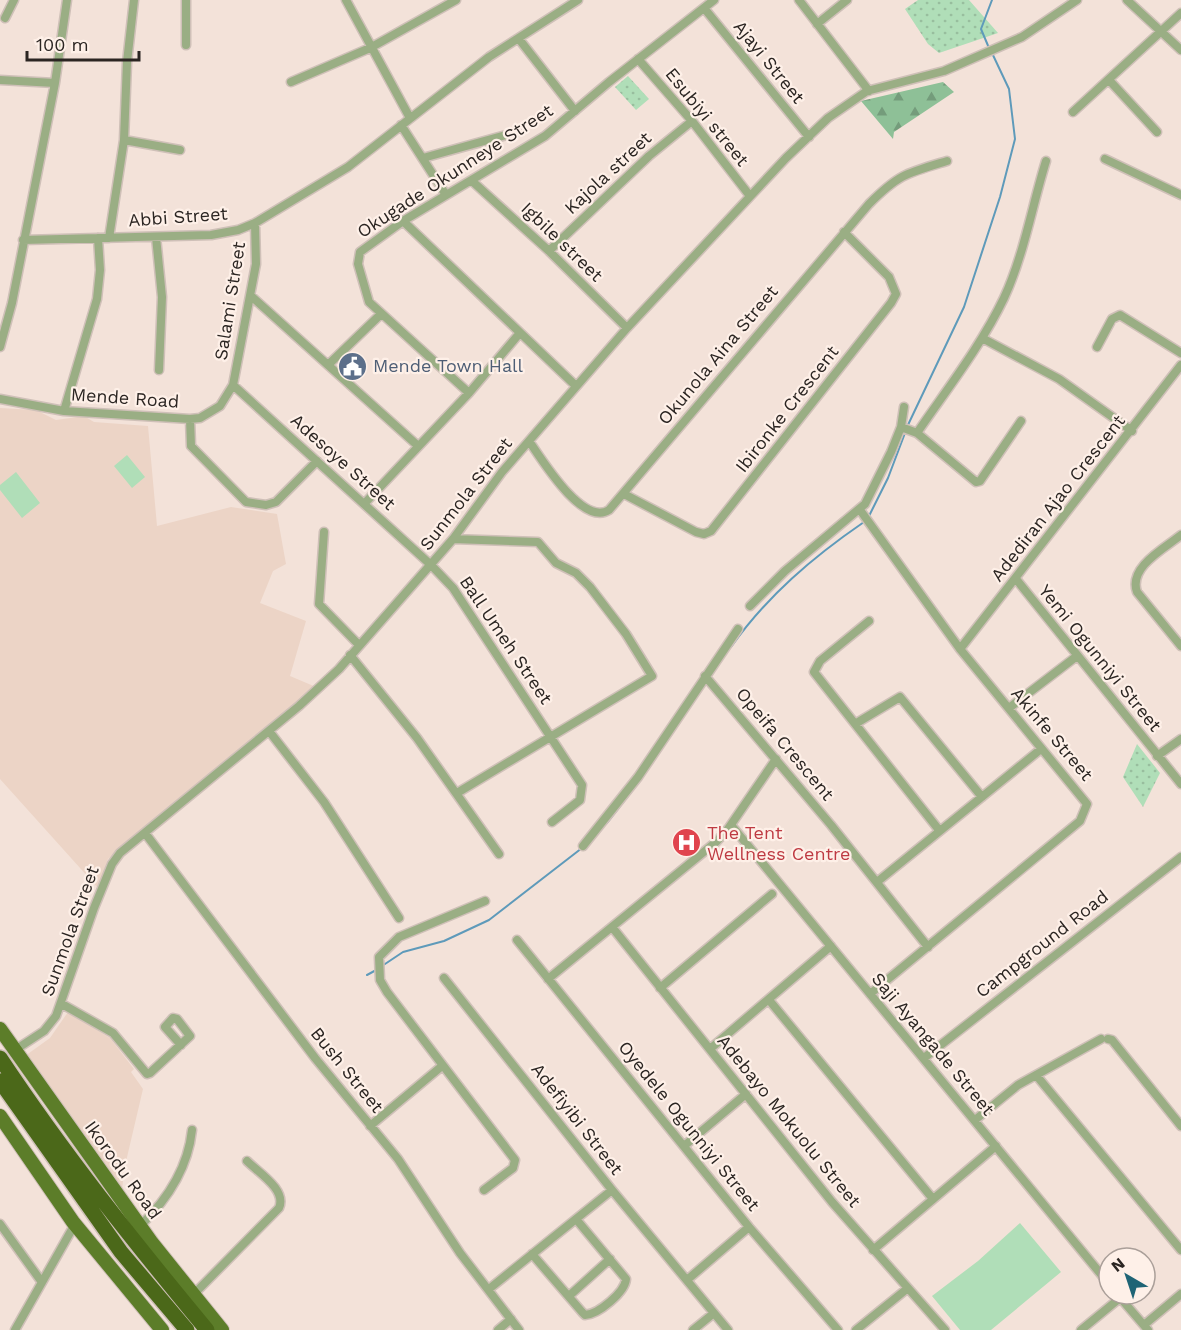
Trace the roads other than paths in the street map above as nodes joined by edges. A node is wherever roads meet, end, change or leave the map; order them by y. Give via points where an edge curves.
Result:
1 (14, 0) edge
2 (67, 0) edge
3 (134, 0) edge
4 (186, 0) edge
5 (346, 0) edge
6 (456, 0) edge
7 (578, 0) edge
8 (714, 0) edge
9 (799, 0) edge
10 (847, 0) edge
11 (1077, 0) edge
12 (1127, 0) edge
13 (704, 8) junction
14 (1181, 13) edge
15 (5, 18) dead end
16 (817, 24) junction
17 (1161, 30) junction
18 (519, 39) junction
19 (186, 45) dead end
20 (370, 48) junction
21 (1181, 50) edge
22 (638, 60) junction
23 (0, 80) edge
24 (1108, 80) junction
25 (291, 82) dead end
26 (55, 83) junction
27 (869, 91) junction
28 (575, 111) junction
29 (1073, 112) dead end
30 (410, 118) junction
31 (692, 121) junction
32 (401, 125) junction
33 (517, 132) dead end
34 (1156, 132) dead end
35 (808, 136) junction
36 (124, 140) junction
37 (180, 150) dead end
38 (423, 158) junction
39 (1105, 159) dead end
40 (946, 161) dead end
41 (1046, 161) dead end
42 (472, 181) junction
43 (446, 195) junction
44 (750, 195) junction
45 (1181, 195) edge
46 (403, 221) junction
47 (255, 223) junction
48 (844, 232) junction
49 (156, 237) junction
50 (98, 238) junction
51 (109, 238) junction
52 (23, 240) junction
53 (549, 251) junction
54 (251, 296) junction
55 (381, 314) junction
56 (627, 328) junction
57 (519, 334) junction
58 (982, 338) junction
59 (0, 347) edge
60 (1097, 347) dead end
61 (1181, 353) edge
62 (328, 365) junction
63 (1181, 365) edge
64 (159, 370) dead end
65 (233, 385) junction
66 (576, 386) junction
67 (469, 393) junction
68 (0, 399) edge
69 (904, 407) dead end
70 (64, 411) junction
71 (190, 419) junction
72 (1021, 421) dead end
73 (908, 430) junction
74 (1132, 431) junction
75 (529, 441) junction
76 (417, 445) junction
77 (317, 461) junction
78 (624, 494) junction
79 (364, 504) junction
80 (864, 515) junction
81 (324, 532) dead end
82 (1181, 535) edge
83 (453, 539) junction
84 (431, 565) junction
85 (1016, 579) junction
86 (750, 606) dead end
87 (869, 621) dead end
88 (738, 629) dead end
89 (359, 645) junction
90 (1181, 646) edge
91 (960, 649) junction
92 (350, 656) junction
93 (1077, 656) junction
94 (707, 678) junction
95 (1010, 708) junction
96 (855, 724) junction
97 (269, 730) junction
98 (552, 736) junction
99 (1181, 739) edge
100 (1041, 749) junction
101 (1158, 756) junction
102 (776, 759) junction
103 (1181, 784) edge
104 (457, 793) junction
105 (982, 797) junction
106 (552, 822) dead end
107 (731, 825) junction
108 (939, 830) junction
109 (145, 833) junction
110 (583, 846) dead end
111 (499, 854) dead end
112 (1181, 857) edge
113 (877, 882) junction
114 (772, 894) dead end
115 (485, 901) dead end
116 (399, 918) dead end
117 (612, 927) junction
118 (517, 940) dead end
119 (831, 946) junction
120 (927, 947) junction
121 (444, 978) dead end
122 (548, 979) junction
123 (660, 988) junction
124 (870, 994) junction
125 (769, 1000) junction
126 (62, 1004) junction
127 (0, 1029) edge
128 (181, 1046) dead end
129 (710, 1049) junction
130 (15, 1050) junction
131 (0, 1058) edge
132 (924, 1058) junction
133 (442, 1066) junction
134 (1036, 1075) junction
135 (0, 1081) edge
136 (746, 1094) junction
137 (0, 1116) edge
138 (975, 1120) junction
139 (370, 1126) junction
140 (1181, 1126) edge
141 (192, 1130) dead end
142 (684, 1146) junction
143 (996, 1146) junction
144 (247, 1161) dead end
145 (484, 1190) dead end
146 (612, 1190) junction
147 (933, 1199) junction
148 (576, 1219) junction
149 (0, 1224) edge
150 (75, 1224) junction
151 (141, 1226) junction
152 (749, 1227) junction
153 (873, 1250) junction
154 (1181, 1250) edge
155 (532, 1254) junction
156 (610, 1259) junction
157 (1097, 1269) edge
158 (687, 1280) junction
159 (41, 1281) junction
160 (908, 1288) junction
161 (489, 1289) junction
162 (1181, 1294) edge
163 (193, 1295) junction
164 (568, 1296) junction
165 (1107, 1306) edge
166 (1127, 1306) edge
167 (714, 1313) junction
168 (511, 1319) junction
169 (1146, 1328) edge
170 (15, 1330) edge
171 (162, 1330) edge
172 (187, 1330) edge
173 (207, 1330) edge
174 (222, 1330) edge
175 (498, 1330) edge
176 (519, 1330) edge
177 (693, 1330) edge
178 (728, 1330) edge
179 (838, 1330) edge
180 (856, 1330) edge
181 (945, 1330) edge
182 (1082, 1330) edge

1 - 15 street
2 - 26 street
3 - 36 street
4 - 19 street
5 - 20 street
6 - 20 street
7 - 18 street, Abbi Street
8 - 13 street, Okugade Okunneye Street
9 - 16 street
10 - 16 street
11 - 27 street, Sunmola Street via 1022,37 944,70
12 - 17 street
13 - 22 street, Okugade Okunneye Street
13 - 35 street, Ajayi Street
14 - 17 street
16 - 27 street
17 - 21 street
17 - 24 street
18 - 28 street
18 - 30 street, Abbi Street via 489,57
20 - 25 street
20 - 30 street
22 - 28 street, Okugade Okunneye Street
22 - 31 street, Esubiyi street
23 - 26 street
24 - 29 street
24 - 34 street
26 - 52 street
27 - 35 street, Sunmola Street via 846,104
28 - 42 street, Okugade Okunneye Street via 545,136
30 - 32 street, Abbi Street
31 - 44 street, Esubiyi street
31 - 53 street, Kajola street via 649,156
32 - 38 street
32 - 47 street, Abbi Street via 348,166
33 - 38 street
35 - 44 street, Sunmola Street
36 - 37 street
36 - 51 street
38 - 43 street
39 - 45 street
40 - 48 street, Okunola Aina Street via 892,180
41 - 58 street via 1014,275
42 - 43 street, Okugade Okunneye Street
42 - 53 street, Igbile street
43 - 46 street, Okugade Okunneye Street
44 - 56 street, Sunmola Street
46 - 55 street, Okugade Okunneye Street via 367,245 358,257 364,293
46 - 57 street
47 - 49 street, Abbi Street via 211,236
47 - 54 street, Salami Street via 256,264
48 - 78 street, Okunola Aina Street
48 - 78 street, Ibironke Crescent via 889,277 896,294 711,531 696,532
49 - 51 street, Abbi Street
49 - 64 street via 162,297
50 - 51 street, Abbi Street
50 - 52 street, Abbi Street
50 - 70 street via 97,299
52 - 59 street
53 - 56 street, Igbile street
54 - 62 street
54 - 65 street, Salami Street
55 - 62 street
55 - 67 street, Okugade Okunneye Street
56 - 66 street, Sunmola Street
57 - 66 street
57 - 67 street
58 - 73 street
58 - 74 street via 1059,379
60 - 61 street via 1112,319 1120,315
62 - 76 street
63 - 74 street, Adediran Ajao Crescent
65 - 71 street, Mende Road via 220,406 200,418
65 - 77 street, Adesoye Street
66 - 75 street, Sunmola Street
67 - 76 street
68 - 70 street, Mende Road
69 - 73 street
70 - 71 street, Mende Road
71 - 77 street via 191,446 246,502 276,502
72 - 73 street via 976,482
73 - 80 street
74 - 85 street, Adediran Ajao Crescent
75 - 78 street, Okunola Aina Street via 561,485 588,511 604,513
75 - 83 street, Sunmola Street
76 - 79 street
77 - 79 street, Adesoye Street
79 - 84 street, Adesoye Street
80 - 86 street via 785,571
80 - 91 street, Akinfe Street
81 - 89 street via 319,604
82 - 90 street via 1140,569 1135,580 1137,592
83 - 84 street, Sunmola Street
83 - 98 street via 538,542 556,563 576,573 590,587 651,673 649,680
84 - 89 street, Sunmola Street
84 - 98 street, Ball Umeh Street via 453,588
85 - 91 street, Adediran Ajao Crescent
85 - 93 street, Yemi Ogunniyi Street
87 - 96 street via 820,661 814,672
88 - 94 street
89 - 92 street, Sunmola Street
91 - 95 street, Akinfe Street
92 - 97 street, Sunmola Street via 323,686
92 - 104 street via 397,711
93 - 95 street
93 - 101 street, Yemi Ogunniyi Street
94 - 102 street, Opeifa Crescent
94 - 110 street via 639,777
95 - 100 street, Akinfe Street
96 - 105 street via 900,697
96 - 108 street
97 - 109 street, Sunmola Street
97 - 116 street via 324,802
98 - 104 street
98 - 106 street, Ball Umeh Street via 583,793 572,808
99 - 101 street
100 - 105 street
100 - 120 street, Akinfe Street via 1084,798 1085,815
101 - 103 street, Yemi Ogunniyi Street
102 - 107 street
102 - 113 street, Opeifa Crescent
104 - 111 street
105 - 108 street
107 - 117 street via 696,859
107 - 119 street, Saji Ayangade Street
108 - 113 street
109 - 126 street, Sunmola Street via 112,864 81,941
109 - 139 street, Bush Street
112 - 132 street, Campground Road
113 - 120 street, Opeifa Crescent
114 - 123 street
115 - 133 street via 399,936 380,957 380,980
117 - 122 street
117 - 123 street, Adebayo Mokuolu Street
118 - 122 street, Oyedele Ogunniyi Street
119 - 124 street, Saji Ayangade Street
119 - 125 street
120 - 124 street, Akinfe Street
121 - 146 street, Adefiyibi Street
122 - 142 street, Oyedele Ogunniyi Street
123 - 129 street, Adebayo Mokuolu Street
124 - 132 street, Saji Ayangade Street
125 - 129 street
125 - 147 street
126 - 128 street via 113,1033 147,1074
126 - 130 street, Sunmola Street via 52,1023
127 - 130 main road, Ikorodu Road
129 - 136 street, Adebayo Mokuolu Street
130 - 151 main road, Ikorodu Road
131 - 173 highway, Ikorodu Road via 133,1241
132 - 138 street, Saji Ayangade Street
133 - 139 street
133 - 145 street via 514,1160 513,1168
134 - 138 street
134 - 140 street via 1104,1039 1112,1040
134 - 154 street
135 - 172 highway via 121,1252
136 - 142 street
136 - 153 street, Adebayo Mokuolu Street
137 - 150 main road
138 - 143 street, Saji Ayangade Street
139 - 161 street, Bush Street via 410,1175 460,1253
141 - 151 street via 181,1172
142 - 152 street, Oyedele Ogunniyi Street
143 - 147 street
143 - 157 street, Saji Ayangade Street
144 - 163 street via 280,1193 282,1202
146 - 148 street
146 - 158 street, Adefiyibi Street
147 - 153 street
148 - 155 street
148 - 156 street
149 - 159 street
150 - 159 street
150 - 171 main road
151 - 163 main road, Ikorodu Road
152 - 158 street
152 - 179 street, Oyedele Ogunniyi Street
153 - 160 street, Adebayo Mokuolu Street
155 - 161 street
155 - 164 street
156 - 164 street
156 - 164 street via 626,1283 596,1313 585,1315
158 - 167 street, Adefiyibi Street
159 - 170 street
160 - 180 street
160 - 181 street, Adebayo Mokuolu Street
161 - 168 street, Bush Street
162 - 169 street
163 - 174 main road, Ikorodu Road
165 - 182 street
166 - 169 street
167 - 177 street
167 - 178 street, Adefiyibi Street
168 - 175 street
168 - 176 street, Bush Street

